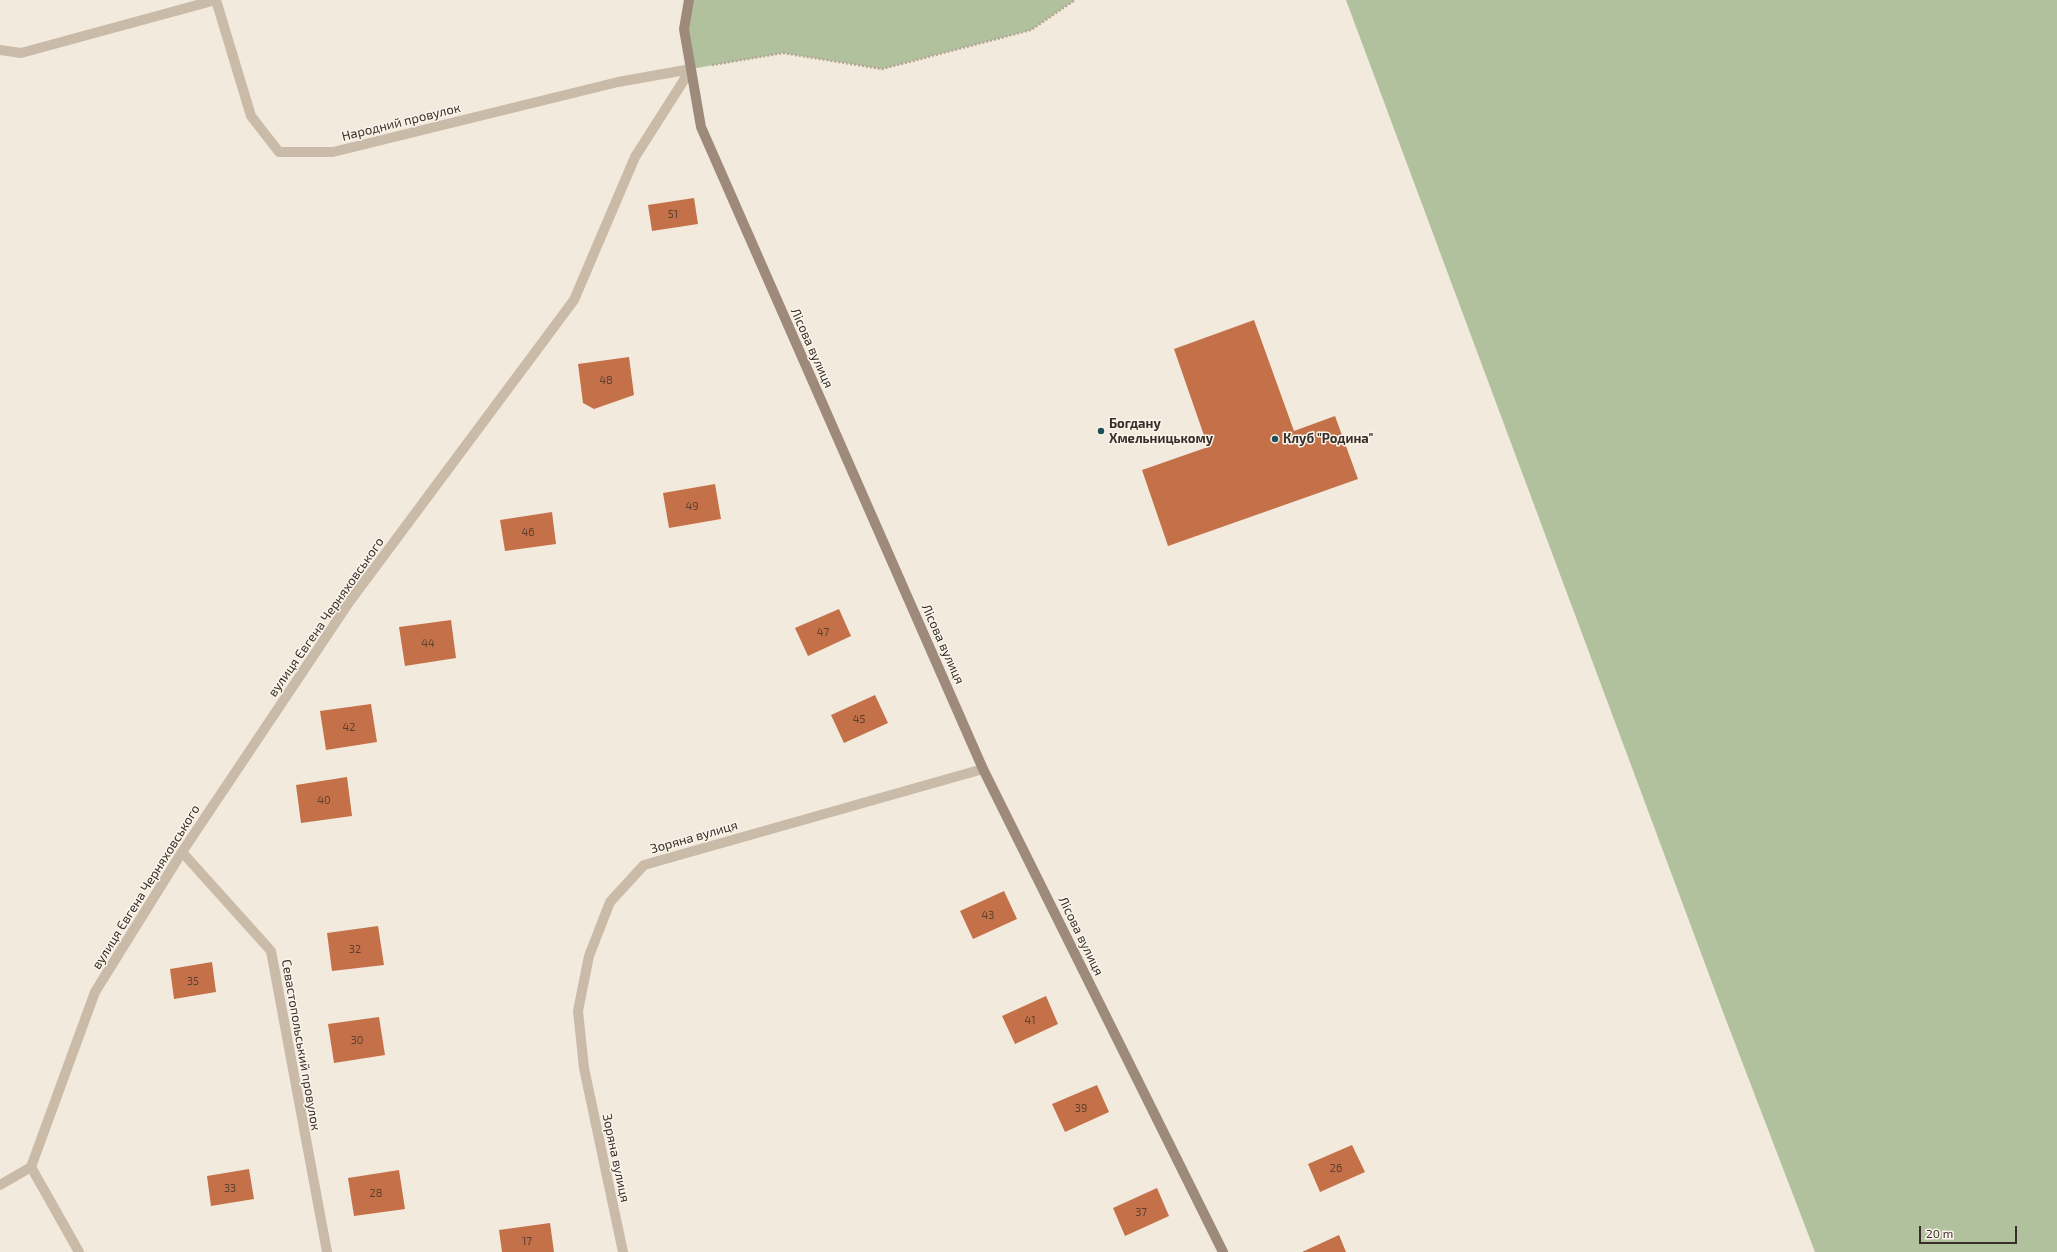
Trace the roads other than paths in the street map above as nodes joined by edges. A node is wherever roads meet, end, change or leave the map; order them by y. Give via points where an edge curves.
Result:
1 (216, 0) edge
2 (689, 0) edge
3 (0, 50) edge
4 (691, 69) junction
5 (983, 769) junction
6 (182, 852) junction
7 (31, 1167) junction
8 (0, 1185) edge
9 (79, 1252) edge
10 (326, 1252) edge
11 (623, 1252) edge
12 (1223, 1252) edge

1 - 3 street via 22,53
1 - 4 street, Народний провулок via 251,116 279,152 333,152 618,82
2 - 4 street, Лісова вулиця via 684,29
4 - 5 street, Лісова вулиця via 701,127
4 - 6 street, вулиця Євгена Черняховського via 635,157 574,300 350,602
5 - 11 street, Зоряна вулиця via 644,865 610,902 589,956 578,1011 584,1068
5 - 12 street, Лісова вулиця
6 - 7 street, вулиця Євгена Черняховського via 95,992
6 - 10 street, Севастопольський провулок via 271,951
7 - 8 street
7 - 9 street

